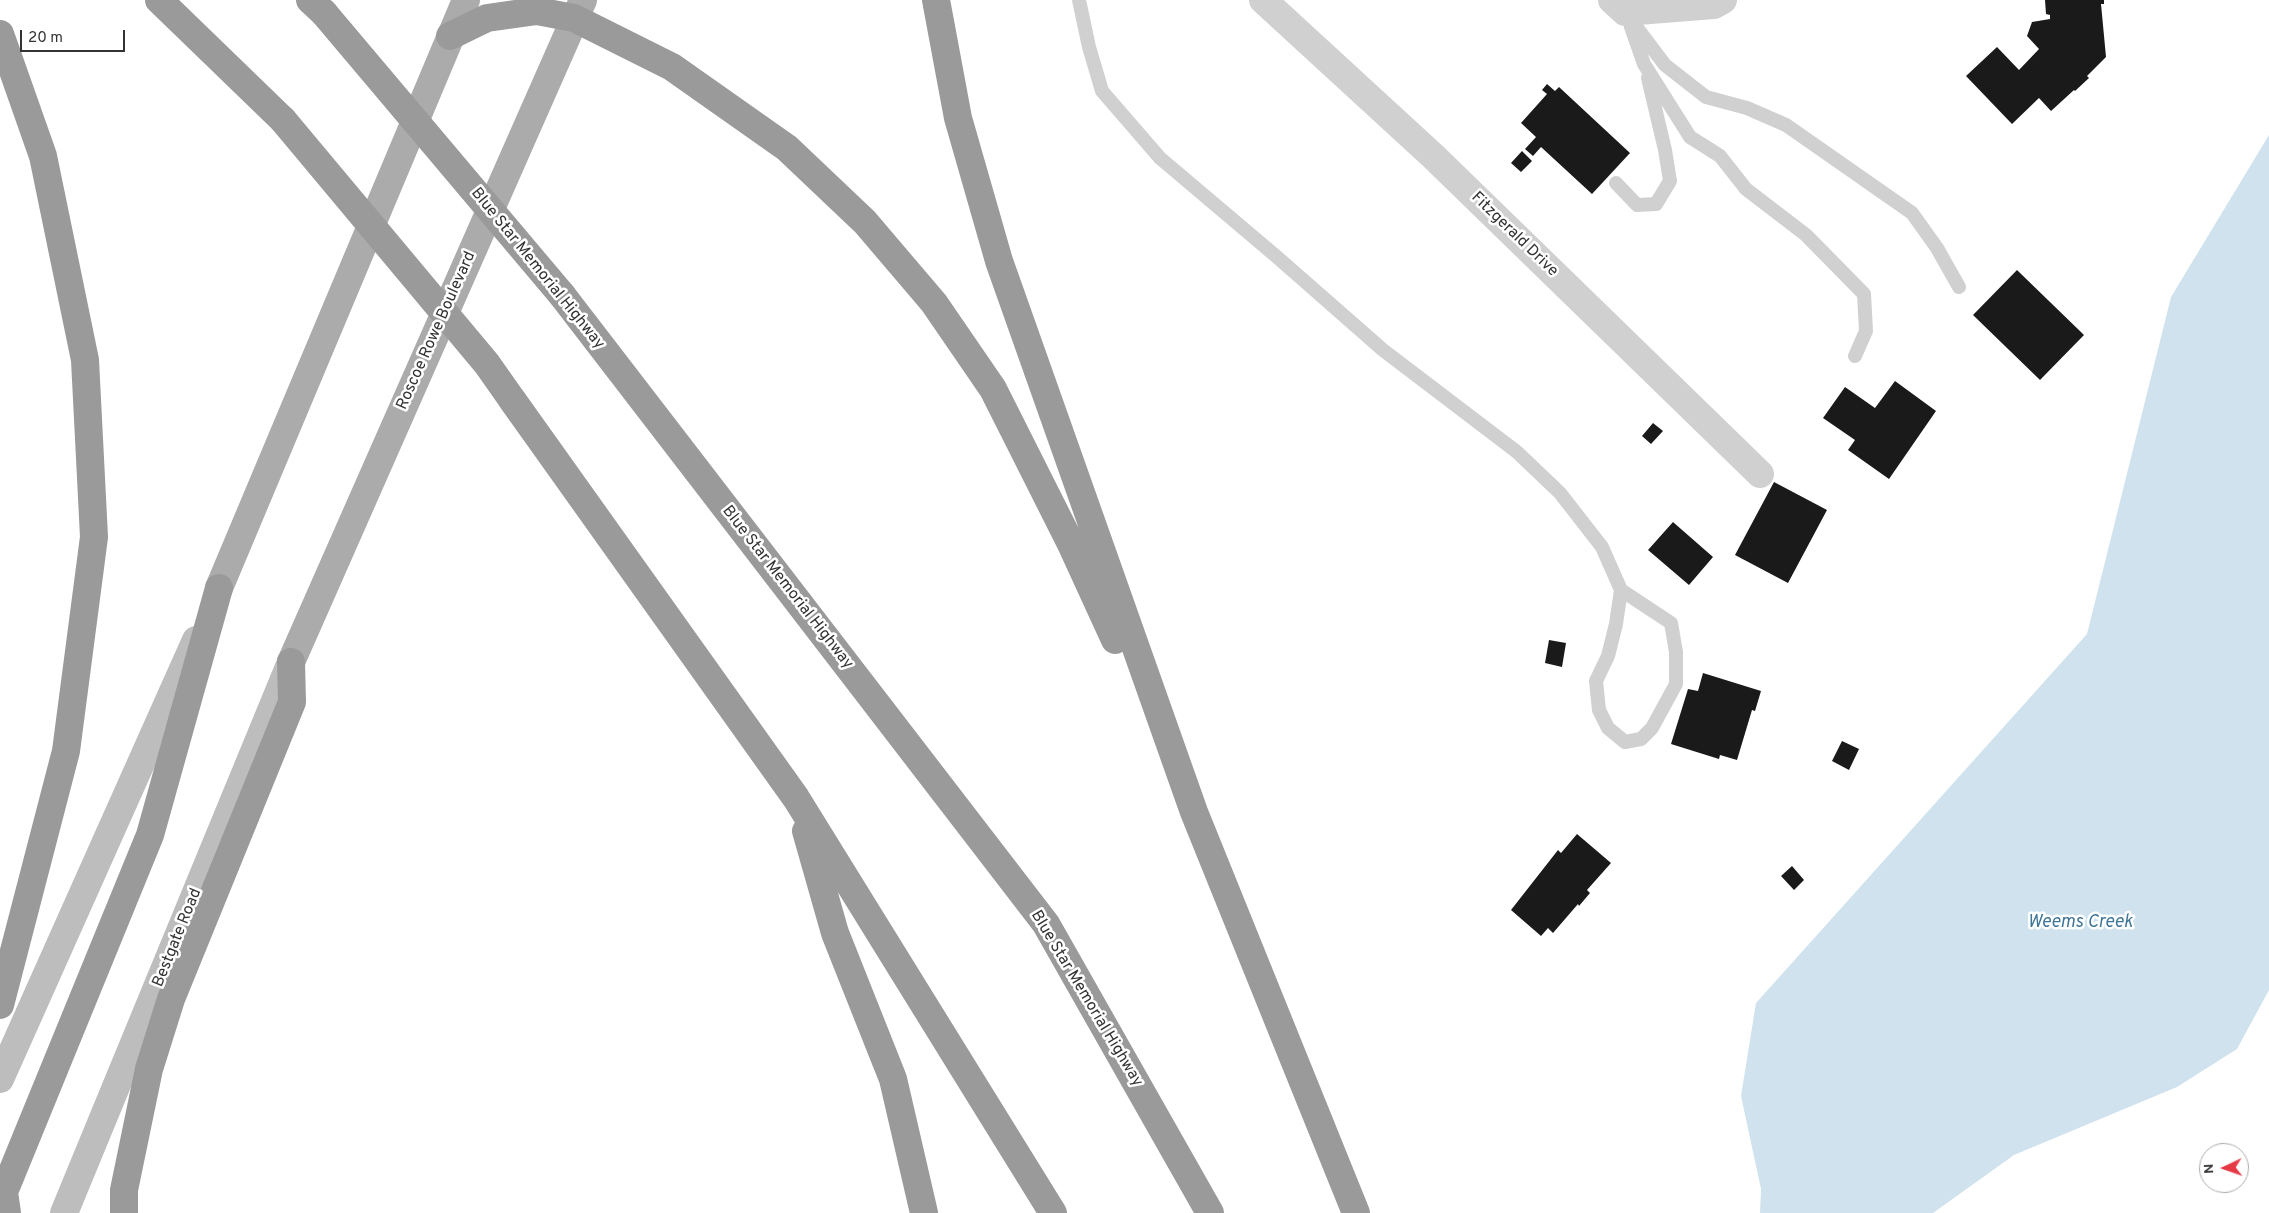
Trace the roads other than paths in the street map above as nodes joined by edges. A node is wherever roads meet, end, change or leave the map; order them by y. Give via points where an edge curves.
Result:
1 (159, 0) edge
2 (466, 0) edge
3 (936, 0) edge
4 (1079, 0) edge
5 (1263, 0) edge
6 (1723, 0) edge
7 (1618, 6) edge
8 (317, 7) edge
9 (579, 9) edge
10 (0, 34) edge
11 (450, 36) junction
12 (1644, 64) junction
13 (1616, 183) dead end
14 (1959, 287) dead end
15 (1855, 356) dead end
16 (1760, 474) dead end
17 (219, 588) junction
18 (1621, 590) junction
19 (291, 662) junction
20 (796, 798) junction
21 (1194, 812) junction
22 (0, 1005) edge
23 (0, 1079) edge
24 (7, 1213) edge
25 (64, 1213) edge
26 (124, 1213) edge
27 (924, 1213) edge
28 (1053, 1213) edge
29 (1210, 1213) edge
30 (1356, 1213) edge

1 - 20 highway, bridge via 283,120 487,364
2 - 11 main road
3 - 21 highway via 958,118 999,261
4 - 18 lane via 1102,91 1160,158 1278,256 1383,350 1516,452 1560,493 1602,547
5 - 16 street, Fitzgerald Drive via 1434,157
6 - 7 street via 1714,6
7 - 12 lane
7 - 14 lane via 1665,64 1706,97 1747,108 1786,125 1912,213
8 - 29 highway, Blue Star Memorial Highway, bridge via 562,296 1046,924
9 - 11 highway via 487,18
9 - 19 main road, Roscoe Rowe Boulevard
9 - 21 highway via 672,67 787,148 865,222 934,303 993,389 1071,544
10 - 22 highway via 44,156 85,360 94,537 66,751
11 - 17 main road
12 - 13 lane via 1670,181 1656,204 1637,205
12 - 15 lane via 1690,137 1720,156 1746,189 1806,235 1864,294 1866,331
17 - 23 main road
17 - 24 highway via 150,835 4,1192
18 - 18 lane via 1671,623 1676,652 1676,684 1652,728 1641,739 1625,742 1608,728 1599,710 1596,681 1608,656
19 - 25 main road, Bestgate Road
19 - 26 highway via 292,702 171,999 149,1069 124,1190
20 - 27 highway via 836,933 893,1079
20 - 28 highway
21 - 30 highway

